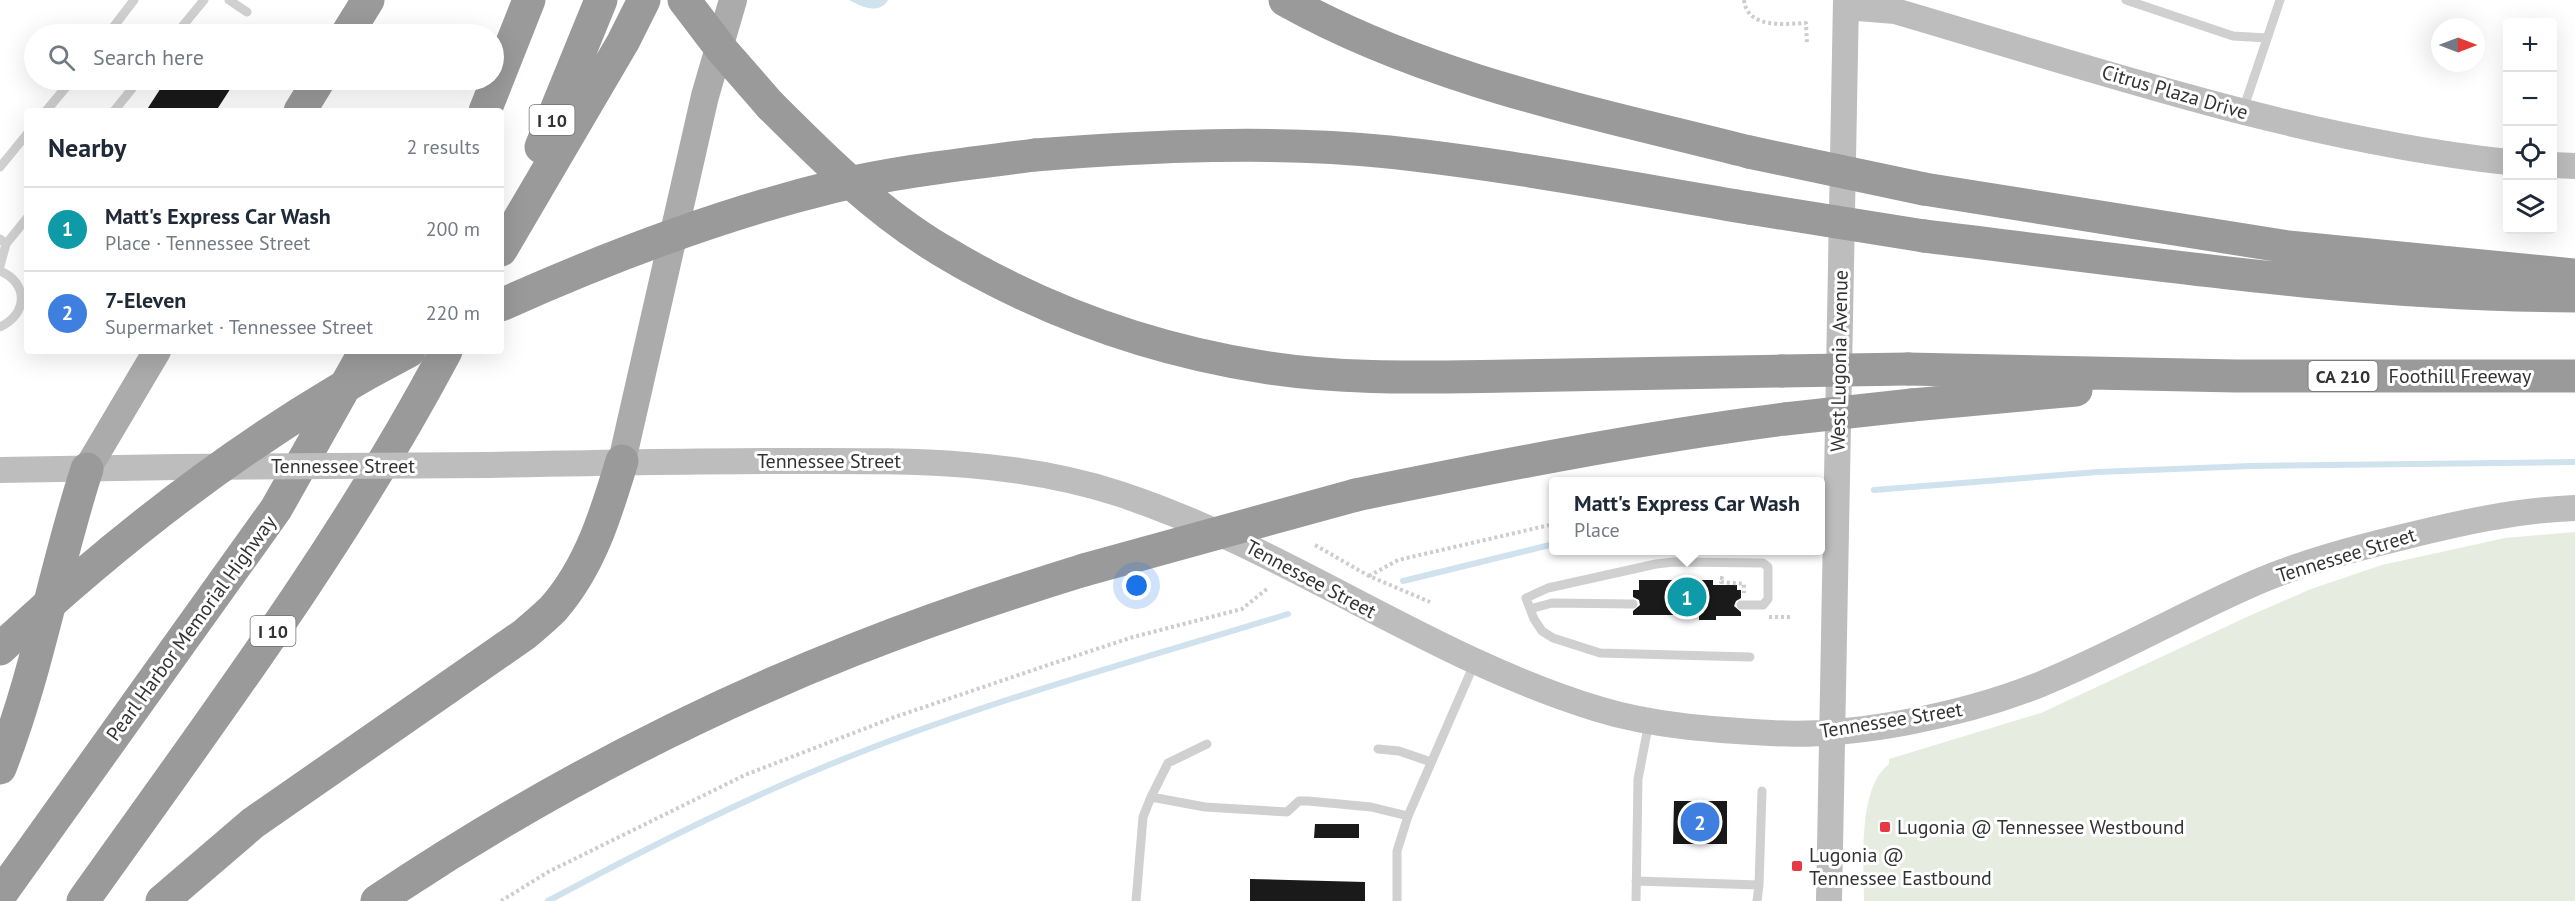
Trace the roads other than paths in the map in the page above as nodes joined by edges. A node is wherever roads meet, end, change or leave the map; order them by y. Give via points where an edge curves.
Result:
1 (135, 0) edge
2 (204, 0) edge
3 (229, 0) edge
4 (354, 0) edge
5 (368, 0) edge
6 (529, 0) edge
7 (601, 0) edge
8 (644, 0) edge
9 (684, 0) edge
10 (733, 0) edge
11 (1285, 0) edge
12 (2126, 0) edge
13 (2280, 0) edge
14 (1846, 3) edge
15 (247, 12) dead end
16 (116, 24) edge
17 (184, 24) edge
18 (342, 24) edge
19 (353, 24) edge
20 (2267, 38) junction
21 (504, 62) edge
22 (64, 90) edge
23 (131, 90) edge
24 (309, 90) edge
25 (313, 90) edge
26 (493, 90) edge
27 (49, 108) edge
28 (116, 108) edge
29 (300, 108) edge
30 (301, 108) edge
31 (485, 108) edge
32 (2243, 112) junction
33 (24, 138) edge
34 (2503, 161) edge
35 (2557, 165) edge
36 (2575, 166) edge
37 (0, 167) edge
38 (24, 221) edge
39 (504, 233) edge
40 (3, 241) edge
41 (504, 245) edge
42 (0, 266) edge
43 (0, 271) edge
44 (2575, 275) edge
45 (2575, 296) edge
46 (504, 303) edge
47 (0, 327) edge
48 (155, 354) edge
49 (363, 354) edge
50 (404, 354) edge
51 (444, 354) edge
52 (2236, 376) junction
53 (2575, 376) edge
54 (622, 462) junction
55 (87, 469) junction
56 (0, 470) edge
57 (2575, 508) edge
58 (1633, 604) dead end
59 (1742, 605) road end
60 (1530, 609) junction
61 (0, 648) edge
62 (1750, 657) dead end
63 (1475, 662) junction
64 (1650, 720) junction
65 (1831, 733) junction
66 (1207, 744) dead end
67 (1378, 749) dead end
68 (1431, 762) junction
69 (0, 768) edge
70 (1762, 791) dead end
71 (1151, 797) junction
72 (1408, 816) junction
73 (1636, 881) junction
74 (1759, 885) junction
75 (0, 895) edge
76 (83, 901) edge
77 (162, 901) edge
78 (377, 901) edge
79 (1136, 901) edge
80 (1397, 901) edge
81 (1636, 901) edge
82 (1757, 901) edge
83 (1829, 901) edge

1 - 16 lane
2 - 17 lane
3 - 15 lane
4 - 18 main road
5 - 19 highway
6 - 21 highway
7 - 39 highway, I 10
8 - 41 highway
9 - 52 highway, bridge via 770,105 880,207 940,249 1004,283 1066,312 1183,350 1265,368 1351,376 1908,369
10 - 54 main road via 705,96
11 - 44 highway, bridge via 1327,24 1474,80 1749,152 1924,189 2288,247
12 - 20 lane via 2233,36
13 - 20 lane
14 - 32 main road, Citrus Plaza Drive via 1896,11
14 - 65 main road, West Lugonia Avenue
20 - 32 lane
22 - 27 lane
23 - 28 lane
24 - 29 main road
25 - 30 highway
26 - 31 highway
32 - 34 main road, Citrus Plaza Drive via 2423,151
33 - 37 lane
35 - 36 main road
38 - 40 lane
40 - 42 lane
43 - 47 lane via 15,280 22,298 16,316
45 - 46 highway, bridge via 2409,290 2284,279 1924,236 1389,152 1218,146 1035,154 823,189 664,238
48 - 55 main road
49 - 75 highway, Pearl Harbor Memorial Highway via 276,509
50 - 61 highway, bridge via 253,443 160,509
51 - 76 highway, I 10 via 350,518
52 - 53 highway, Foothill Freeway / CA 210
52 - 78 highway, bridge via 1912,405 1681,433 1356,495 1084,570 966,607 727,704 587,773 457,847
54 - 55 main road, Tennessee Street, bridge
54 - 63 main road, Tennessee Street via 913,460 1033,471 1163,510 1251,546
54 - 77 highway via 601,529 578,573 553,608 525,634 253,823
55 - 56 main road, Tennessee Street
55 - 69 highway via 17,724
57 - 65 main road, Tennessee Street via 2464,521 2342,552 2259,581 2004,698 1928,717
58 - 60 lane via 1552,603
59 - 60 lane via 1763,605 1768,600 1768,567 1762,563 1656,564 1548,588 1526,598
60 - 62 lane via 1542,631 1553,638 1600,653
63 - 64 main road, Tennessee Street via 1561,697
63 - 68 lane
64 - 65 main road, Tennessee Street via 1774,733
64 - 73 lane via 1638,779
65 - 83 main road, West Lugonia Avenue
66 - 71 lane via 1168,763
67 - 68 lane via 1399,751
68 - 72 lane
70 - 74 lane
71 - 72 lane via 1205,807 1287,812 1299,801 1308,801 1371,807
71 - 79 lane via 1143,817
72 - 80 lane via 1397,852
73 - 74 lane
73 - 81 lane
74 - 82 lane

